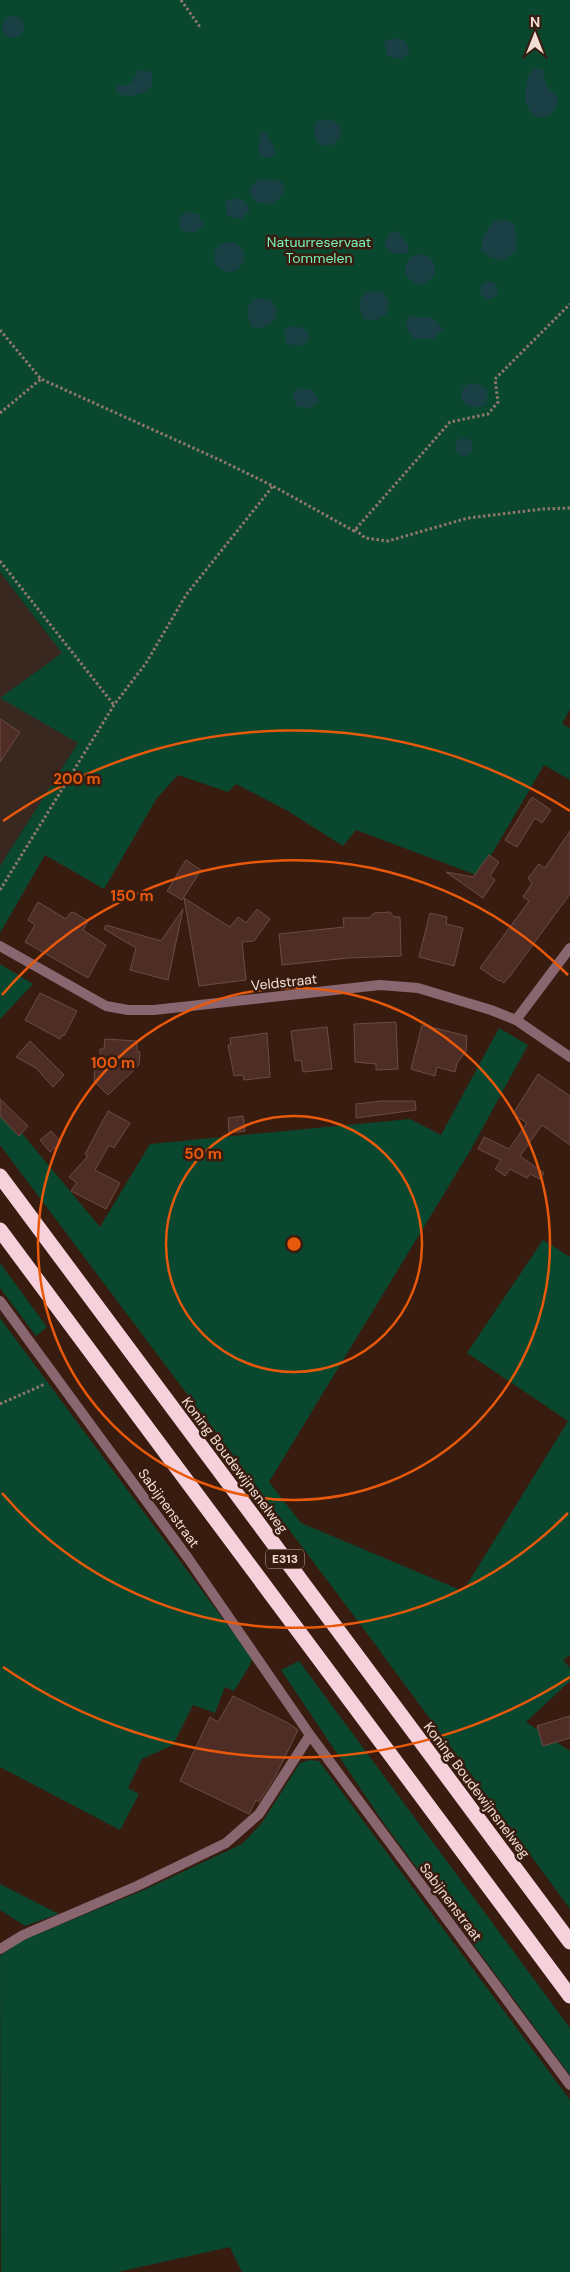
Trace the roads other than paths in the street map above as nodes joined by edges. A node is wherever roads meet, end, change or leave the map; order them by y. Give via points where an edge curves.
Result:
1 (0, 946) edge
2 (570, 948) edge
3 (516, 1020) junction
4 (570, 1058) edge
5 (0, 1176) edge
6 (0, 1230) edge
7 (0, 1301) edge
8 (310, 1735) junction
9 (570, 1942) edge
10 (0, 1949) edge
11 (570, 1996) edge
12 (570, 2085) edge

1 - 3 street, Veldstraat via 106,1006 128,1010 154,1010 380,985 418,988
2 - 3 street
3 - 4 street, Veldstraat
5 - 9 highway, Koning Boudewijnsnelweg / E313
6 - 11 highway, E313
7 - 8 street, Sabijnenstraat via 188,1558
8 - 10 street via 259,1814 226,1843 23,1935
8 - 12 street, Sabijnenstraat

